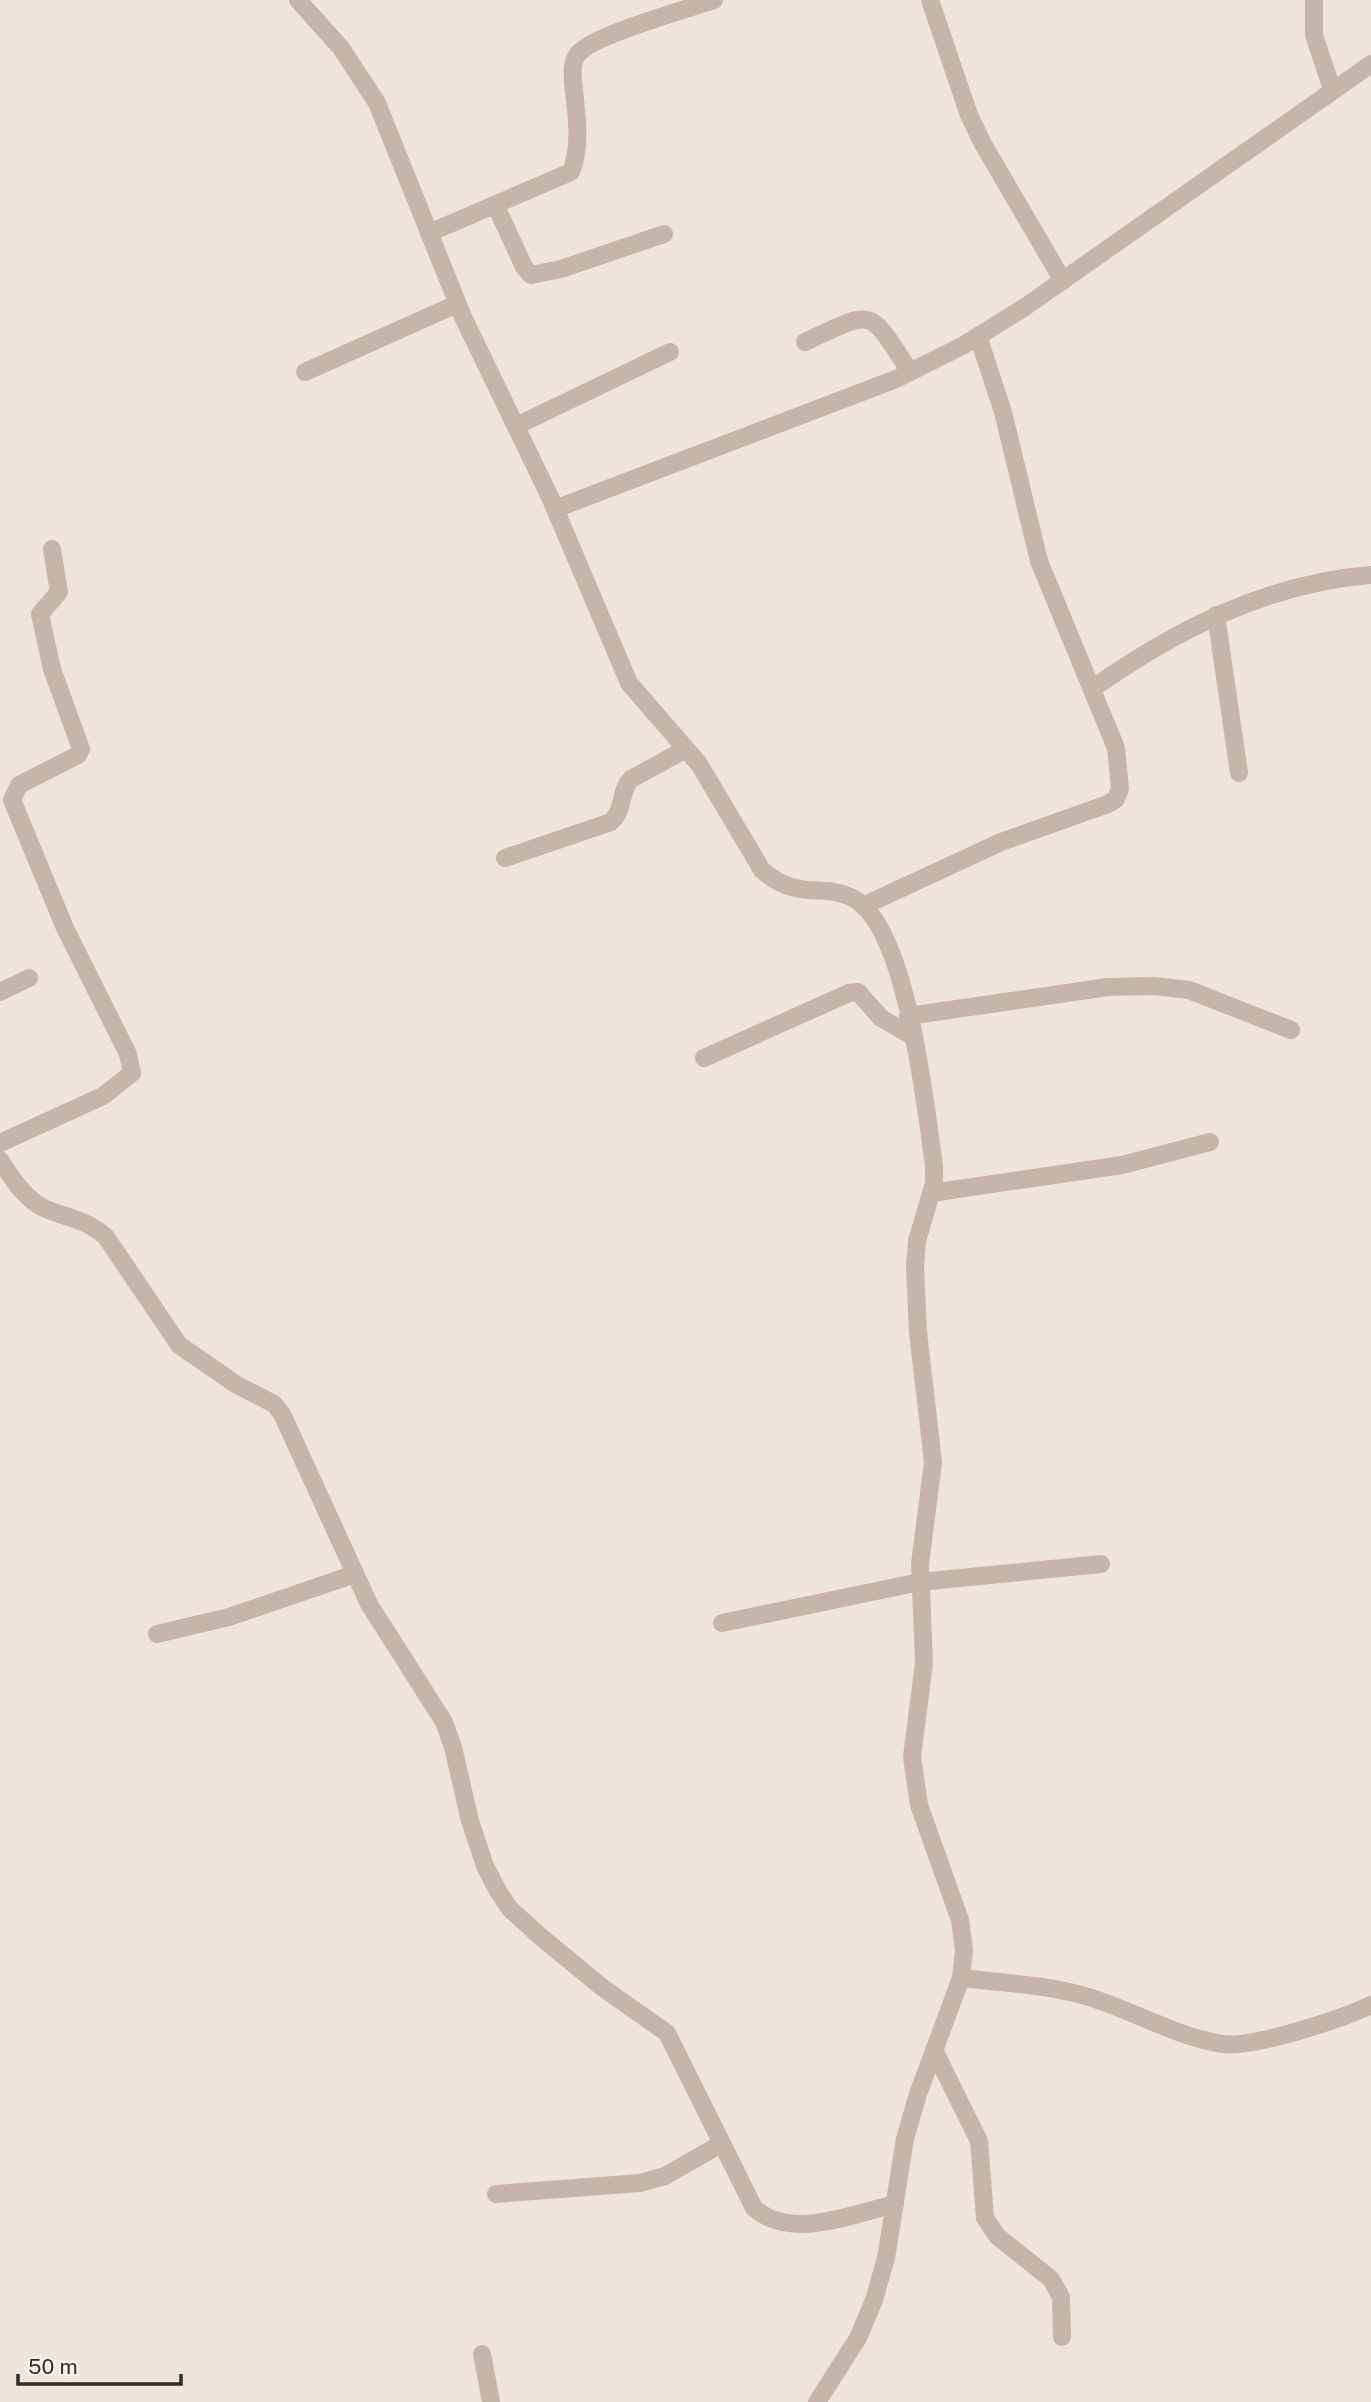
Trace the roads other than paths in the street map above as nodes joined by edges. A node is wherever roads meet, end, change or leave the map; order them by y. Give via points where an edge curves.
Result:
1 (298, 0) edge
2 (714, 0) edge
3 (930, 0) edge
4 (1314, 0) edge
5 (1371, 64) edge
6 (1332, 89) junction
7 (496, 206) junction
8 (429, 233) junction
9 (664, 234) dead end
10 (1063, 281) junction
11 (457, 304) junction
12 (978, 336) junction
13 (805, 342) dead end
14 (670, 352) dead end
15 (304, 372) dead end
16 (911, 372) junction
17 (516, 426) junction
18 (555, 509) junction
19 (52, 550) dead end
20 (1371, 575) edge
21 (1216, 615) junction
22 (1092, 689) junction
23 (686, 749) junction
24 (1240, 773) dead end
25 (505, 858) dead end
26 (863, 906) junction
27 (29, 978) dead end
28 (0, 992) edge
29 (908, 1016) junction
30 (1291, 1030) dead end
31 (912, 1036) junction
32 (704, 1058) dead end
33 (1210, 1142) dead end
34 (0, 1143) edge
35 (0, 1160) edge
36 (931, 1193) junction
37 (1101, 1564) dead end
38 (355, 1574) junction
39 (920, 1582) junction
40 (722, 1623) dead end
41 (157, 1634) dead end
42 (961, 1978) junction
43 (1371, 2005) edge
44 (934, 2050) junction
45 (721, 2144) junction
46 (496, 2194) dead end
47 (895, 2204) junction
48 (1062, 2337) dead end
49 (482, 2354) dead end
50 (491, 2402) edge
51 (817, 2402) edge

1 - 8 street via 341,48 377,103
2 - 7 street via 600,40 579,52 574,61 576,161 571,172
3 - 10 street via 969,115
4 - 6 street via 1314,36
5 - 6 street
6 - 10 street
7 - 8 street
7 - 9 street via 531,275
8 - 11 street
10 - 12 street
11 - 15 street
11 - 17 street
12 - 16 street
12 - 22 street via 1003,412 1039,561
13 - 16 street via 850,321 870,319
14 - 17 street
16 - 18 street
17 - 18 street
18 - 23 street via 629,683
19 - 34 street via 59,592 40,614 41,625 81,749 78,755 19,785 12,800 65,928 128,1054 132,1073 103,1096
20 - 21 street via 1314,583
21 - 22 street via 1145,651
21 - 24 street
22 - 26 street via 1116,748 1120,789 1116,799 1001,842
23 - 25 street via 631,779 625,785 618,816 611,822
23 - 26 street via 714,785 762,870 790,889 842,894
26 - 29 street via 894,955
27 - 28 street
29 - 30 street via 1108,987 1165,986 1189,990
29 - 31 street
31 - 32 street via 881,1018 858,992
31 - 36 street via 934,1166
33 - 36 street via 1122,1165
35 - 38 street via 30,1199 95,1227 106,1237 179,1345 274,1404
36 - 39 street via 915,1266 918,1332 933,1447
37 - 39 street
38 - 41 street via 229,1617
38 - 45 street via 444,1722 470,1821 498,1891 510,1909 541,1937 667,2033
39 - 40 street
39 - 42 street via 924,1663 912,1757 919,1805 960,1920
42 - 43 street via 1050,1988 1092,1998 1224,2044 1310,2027
42 - 44 street
44 - 47 street via 905,2139
44 - 48 street via 979,2141 985,2218 997,2236 1057,2288
45 - 46 street via 665,2176 640,2183
45 - 47 street via 754,2208 766,2219 798,2224
47 - 51 street via 874,2300 859,2338
49 - 50 street

